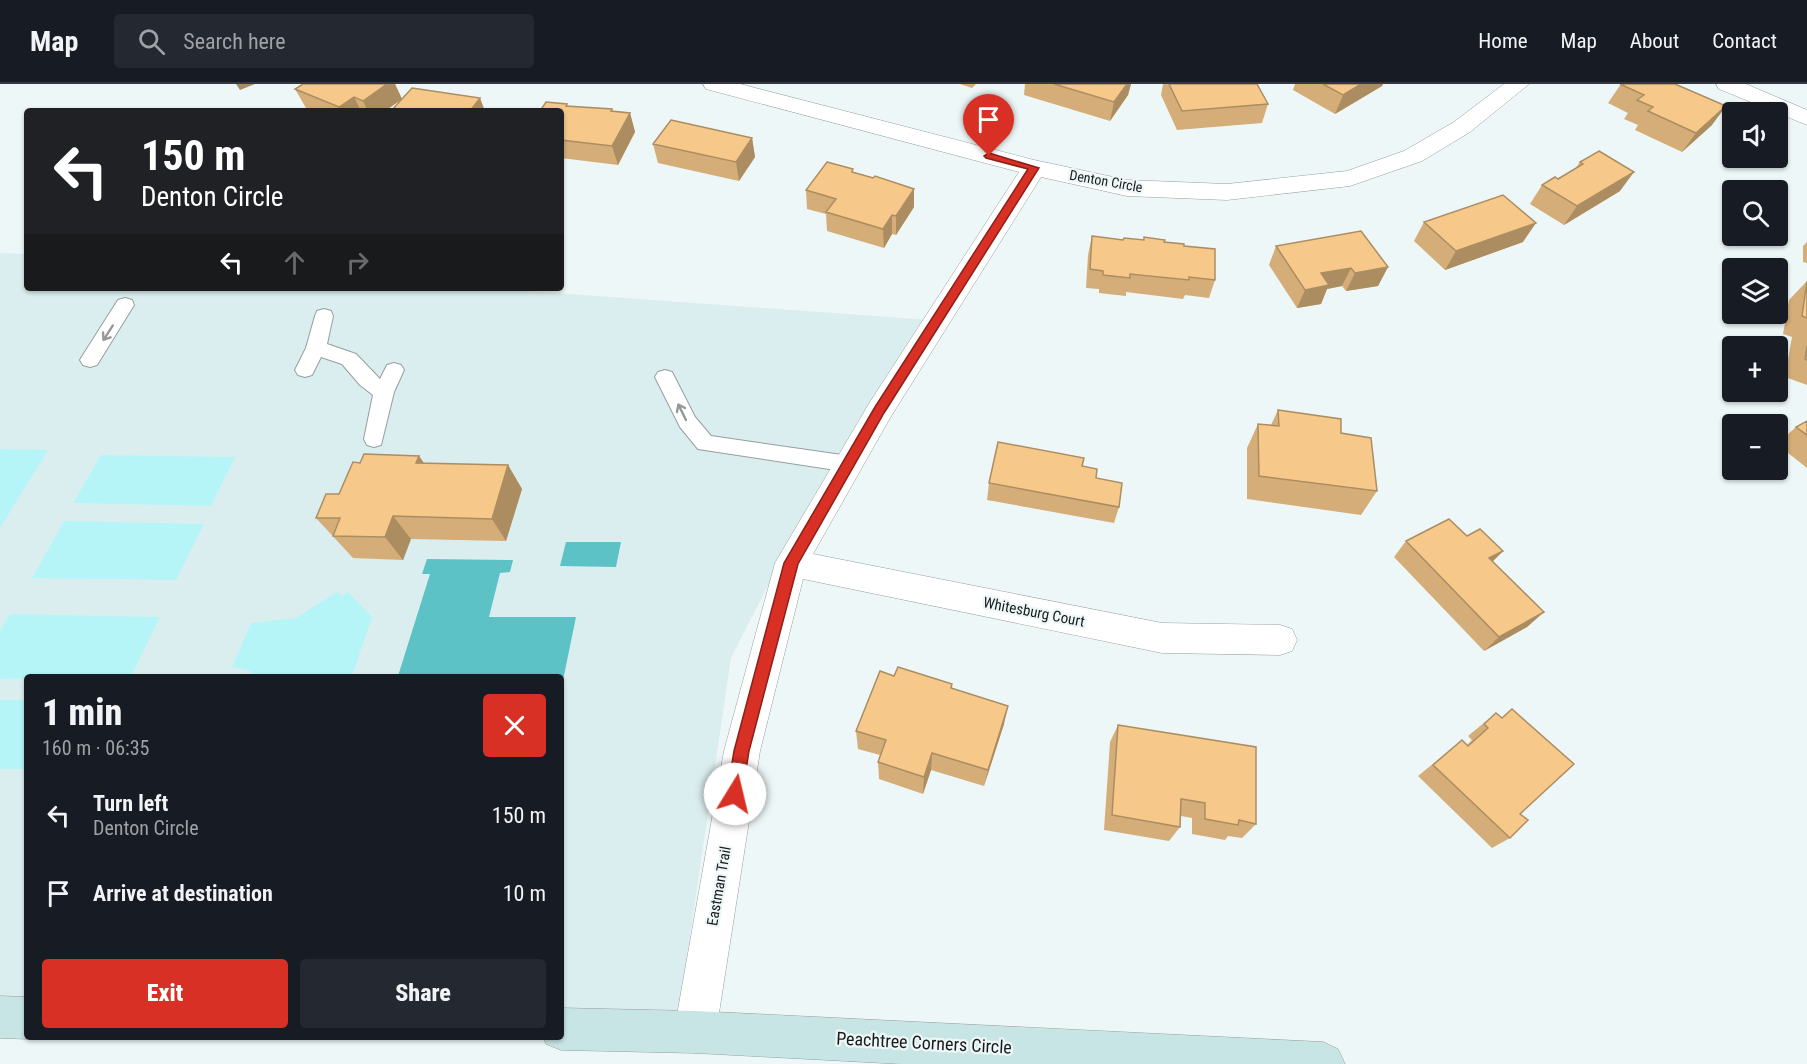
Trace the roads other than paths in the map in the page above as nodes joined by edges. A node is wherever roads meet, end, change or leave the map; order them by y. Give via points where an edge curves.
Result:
1 (714, 84) edge
2 (1727, 84) edge
3 (1504, 87) edge
4 (1807, 118) edge
5 (1034, 168) junction
6 (125, 306) dead end
7 (324, 316) dead end
8 (316, 348) junction
9 (90, 360) dead end
10 (305, 370) dead end
11 (394, 370) dead end
12 (665, 377) dead end
13 (384, 392) junction
14 (374, 439) dead end
15 (849, 464) junction
16 (791, 563) junction
17 (1280, 639) dead end
18 (0, 1017) edge
19 (24, 1018) edge
20 (564, 1029) edge
21 (695, 1032) junction
22 (1323, 1064) edge

1 - 5 street, Denton Circle
2 - 4 street
3 - 5 street, Denton Circle via 1462,127 1413,156 1350,178 1227,192 1127,188
5 - 15 street, Eastman Trail
6 -> 9 lane
7 - 8 lane
8 - 10 lane
8 - 13 lane via 349,359
11 - 13 lane
15 -> 12 lane via 705,443 687,422
13 - 14 lane
15 - 16 street, Eastman Trail
16 - 17 street, Whitesburg Court via 1162,638
16 - 21 street, Eastman Trail via 742,751
18 - 19 street
20 - 21 street, Peachtree Corners Circle
21 - 22 street, Peachtree Corners Circle

